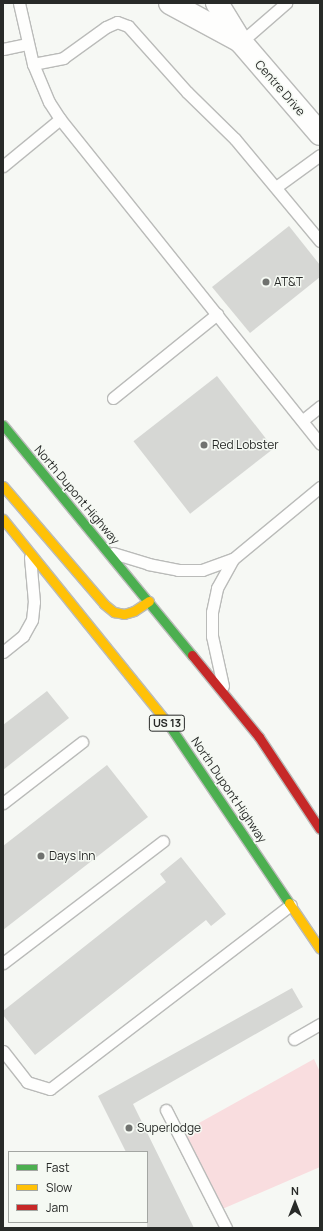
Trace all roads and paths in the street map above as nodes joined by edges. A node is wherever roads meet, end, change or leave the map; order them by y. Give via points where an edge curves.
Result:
1 (19, 3) edge
2 (170, 3) edge
3 (217, 3) edge
4 (286, 3) edge
5 (241, 42) junction
6 (27, 44) junction
7 (3, 49) edge
8 (33, 64) junction
9 (60, 119) junction
10 (320, 134) edge
11 (320, 155) edge
12 (3, 166) edge
13 (276, 187) junction
14 (320, 242) edge
15 (217, 314) junction
16 (112, 398) dead end
17 (320, 406) edge
18 (303, 420) junction
19 (3, 425) edge
20 (320, 444) edge
21 (3, 486) edge
22 (320, 487) edge
23 (3, 519) edge
24 (30, 552) junction
25 (109, 552) junction
26 (233, 559) junction
27 (149, 601) junction
28 (3, 652) edge
29 (224, 693) junction
30 (82, 742) dead end
31 (3, 802) edge
32 (320, 829) edge
33 (163, 841) dead end
34 (291, 905) junction
35 (320, 949) edge
36 (3, 963) edge
37 (320, 1024) edge
38 (294, 1038) dead end
39 (3, 1051) edge
40 (166, 1110) dead end
41 (226, 1228) edge

1 - 6 lane
2 - 5 street, Centre Drive
3 - 5 street, Centre Drive
4 - 5 lane
5 - 10 street, Centre Drive
6 - 7 lane
6 - 8 lane
8 - 9 lane via 49,102
8 - 13 lane via 63,58 117,22 128,26 187,92 235,139
9 - 12 lane
9 - 15 lane
11 - 13 lane
13 - 14 lane
15 - 16 lane
15 - 18 lane
17 - 18 lane
18 - 20 lane
19 - 25 highway, North Dupont Highway
21 - 27 highway via 104,604 114,612 124,614 134,611
22 - 26 lane
23 - 24 highway, North Dupont Highway / US 13
24 - 28 lane via 34,602 32,620 24,636
24 - 34 highway, North Dupont Highway / US 13 via 182,740
25 - 26 lane via 178,570 202,570
25 - 27 highway, North Dupont Highway
26 - 29 lane via 217,588 212,612 212,636
27 - 29 highway, North Dupont Highway
29 - 32 highway, North Dupont Highway via 259,737
30 - 31 lane
33 - 36 lane
34 - 35 highway, North Dupont Highway / US 13
34 - 39 lane via 50,1089 27,1082
37 - 38 lane
40 - 41 lane

